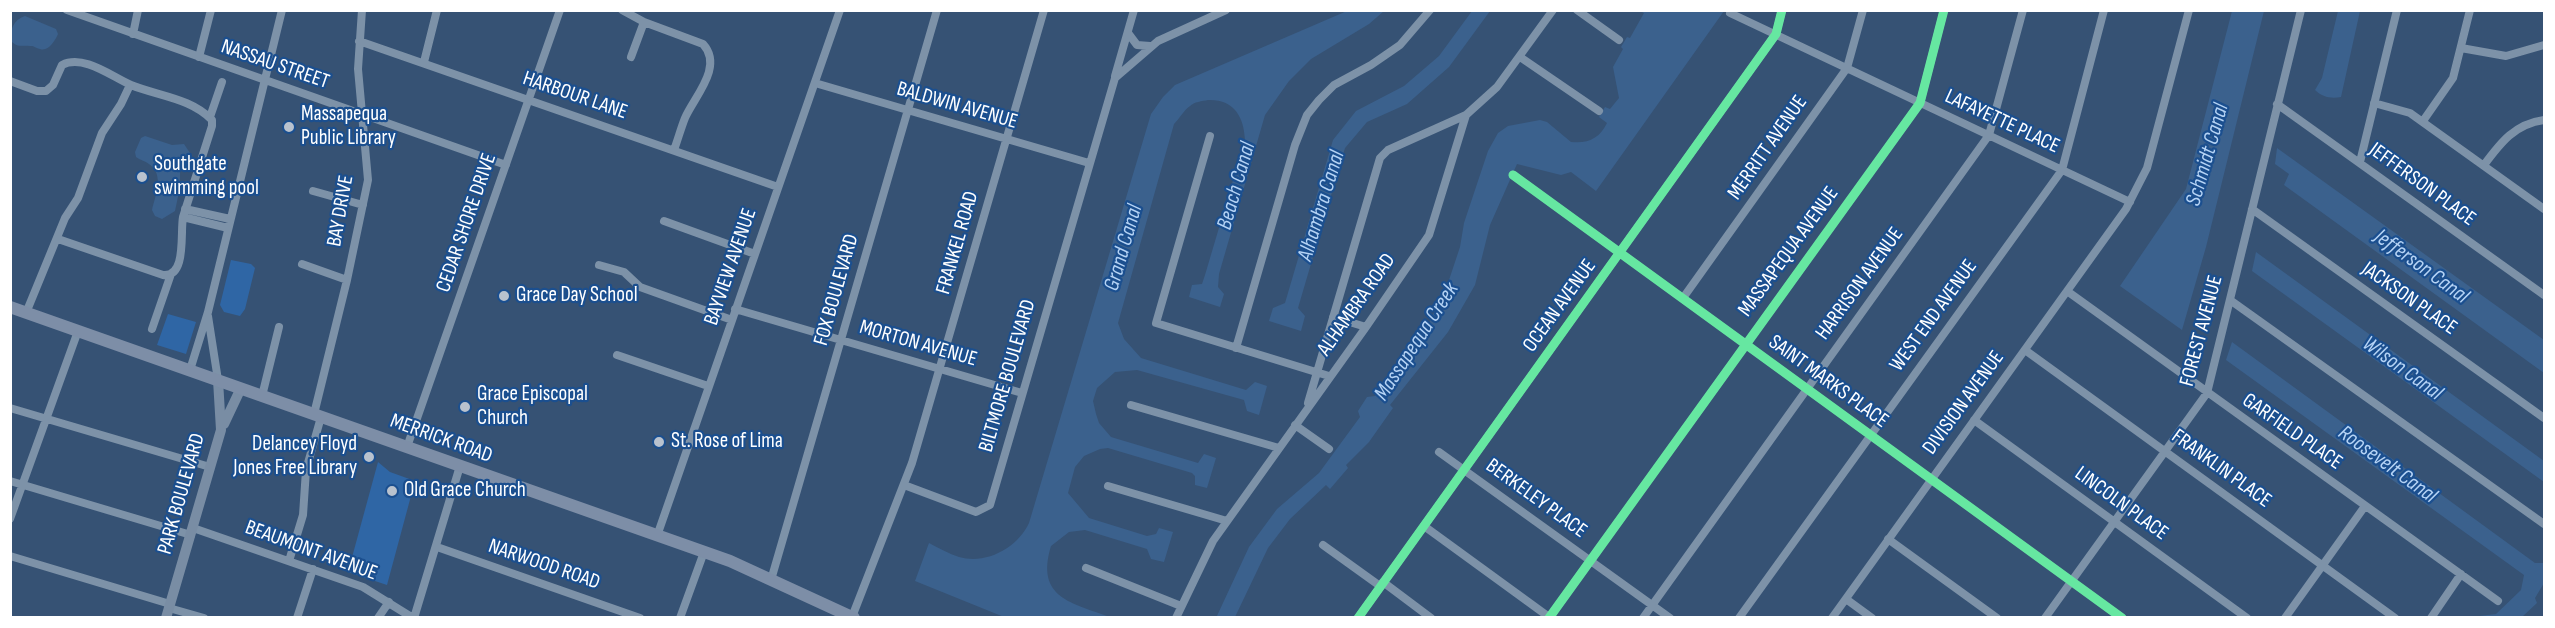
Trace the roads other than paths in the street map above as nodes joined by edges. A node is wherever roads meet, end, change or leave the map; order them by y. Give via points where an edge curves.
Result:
1 (67, 10) edge
2 (138, 10) edge
3 (211, 10) edge
4 (282, 10) edge
5 (362, 10) edge
6 (437, 10) edge
7 (560, 10) edge
8 (622, 10) edge
9 (840, 10) edge
10 (937, 10) edge
11 (1044, 10) edge
12 (1134, 10) edge
13 (1226, 10) edge
14 (1430, 10) edge
15 (1553, 10) edge
16 (1577, 10) edge
17 (1782, 10) edge
18 (1863, 10) edge
19 (1944, 10) edge
20 (2023, 10) edge
21 (2104, 10) edge
22 (2188, 10) edge
23 (2301, 10) edge
24 (2397, 10) edge
25 (2470, 10) edge
26 (1730, 12) dead end
27 (644, 22) junction
28 (1128, 33) junction
29 (133, 34) junction
30 (1776, 34) junction
31 (359, 40) junction
32 (1619, 40) dead end
33 (2544, 45) edge
34 (1150, 46) junction
35 (2461, 48) junction
36 (200, 57) junction
37 (631, 57) dead end
38 (1520, 57) junction
39 (424, 62) junction
40 (1847, 68) junction
41 (1115, 78) junction
42 (10, 81) edge
43 (265, 81) junction
44 (222, 82) dead end
45 (815, 84) junction
46 (130, 85) junction
47 (529, 99) junction
48 (1920, 102) junction
49 (2374, 103) junction
50 (2277, 104) junction
51 (908, 111) junction
52 (1599, 111) dead end
53 (363, 115) junction
54 (1466, 115) junction
55 (210, 117) junction
56 (2544, 120) edge
57 (2423, 121) junction
58 (1989, 135) junction
59 (1210, 136) dead end
60 (1006, 139) junction
61 (674, 150) junction
62 (2360, 162) junction
63 (1089, 163) junction
64 (506, 165) junction
65 (2484, 165) junction
66 (2062, 170) junction
67 (1514, 175) dead end
68 (778, 187) junction
69 (313, 190) dead end
70 (363, 205) junction
71 (2128, 206) junction
72 (2544, 208) edge
73 (2252, 209) junction
74 (184, 213) junction
75 (230, 219) junction
76 (664, 221) dead end
77 (228, 228) junction
78 (58, 239) junction
79 (1620, 253) junction
80 (755, 254) junction
81 (302, 264) dead end
82 (599, 265) dead end
83 (171, 274) junction
84 (347, 280) junction
85 (2067, 291) junction
86 (2544, 296) edge
87 (1683, 298) junction
88 (2230, 300) junction
89 (10, 307) edge
90 (735, 309) junction
91 (208, 312) junction
92 (26, 313) junction
93 (1333, 317) junction
94 (732, 320) junction
95 (279, 327) dead end
96 (1366, 327) junction
97 (152, 329) dead end
98 (78, 331) junction
99 (841, 340) junction
100 (1746, 344) junction
101 (1236, 348) junction
102 (2025, 350) junction
103 (617, 355) dead end
104 (939, 369) junction
105 (190, 370) junction
106 (1317, 372) junction
107 (1329, 376) junction
108 (218, 380) junction
109 (708, 386) junction
110 (241, 388) junction
111 (1807, 389) junction
112 (1022, 393) junction
113 (2207, 393) junction
114 (261, 396) junction
115 (1131, 405) dead end
116 (10, 408) edge
117 (1306, 410) junction
118 (318, 416) junction
119 (2544, 418) edge
120 (46, 419) junction
121 (1974, 420) junction
122 (1295, 425) junction
123 (221, 430) junction
124 (1871, 435) junction
125 (406, 447) junction
126 (1279, 448) junction
127 (1329, 448) dead end
128 (2165, 451) junction
129 (1439, 452) dead end
130 (460, 466) junction
131 (210, 467) junction
132 (1464, 470) junction
133 (1932, 479) junction
134 (10, 481) edge
135 (22, 485) junction
136 (904, 485) junction
137 (1108, 486) dead end
138 (2365, 506) junction
139 (10, 519) edge
140 (1227, 521) junction
141 (2115, 522) junction
142 (2544, 524) edge
143 (1424, 526) junction
144 (192, 531) junction
145 (657, 536) junction
146 (1888, 539) junction
147 (1323, 545) dead end
148 (437, 547) junction
149 (704, 552) junction
150 (10, 556) edge
151 (1590, 560) junction
152 (290, 561) junction
153 (2323, 565) junction
154 (1086, 568) dead end
155 (314, 569) junction
156 (2461, 574) junction
157 (771, 580) junction
158 (2072, 581) junction
159 (1381, 584) junction
160 (1846, 598) junction
161 (2498, 601) dead end
162 (389, 602) junction
163 (1652, 605) junction
164 (1181, 606) junction
165 (169, 610) edge
166 (853, 617) edge
167 (1549, 617) edge
168 (204, 618) edge
169 (297, 618) edge
170 (378, 618) edge
171 (414, 618) edge
172 (640, 618) edge
173 (680, 618) edge
174 (1176, 618) edge
175 (1358, 618) edge
176 (1431, 618) edge
177 (1643, 618) edge
178 (1670, 618) edge
179 (1739, 618) edge
180 (1832, 618) edge
181 (1872, 618) edge
182 (1997, 618) edge
183 (2045, 618) edge
184 (2122, 618) edge
185 (2247, 618) edge
186 (2285, 618) edge
187 (2395, 618) edge
188 (2431, 618) edge

1 - 29 street, NASSAU STREET
2 - 29 street
3 - 36 street
4 - 43 street
5 - 31 street, BAY DRIVE
6 - 39 street
7 - 47 street, CEDAR SHORE DRIVE
8 - 27 street
9 - 45 street, BAYVIEW AVENUE
10 - 51 street, FOX BOULEVARD
11 - 60 street, FRANKEL ROAD
12 - 28 street, BILTMORE BOULEVARD
13 - 34 street
14 - 101 street via 1400,45 1334,85 1307,115
15 - 38 street
16 - 32 street
17 - 30 street, OCEAN AVENUE
18 - 40 street, MERRITT AVENUE
19 - 48 street, MASSAPEQUA AVENUE
20 - 58 street, HARRISON AVENUE
21 - 66 street, WEST END AVENUE
22 - 71 street, DIVISION AVENUE via 2147,168
23 - 50 street, FOREST AVENUE
24 - 49 street
25 - 35 street
26 - 30 street, LAFAYETTE PLACE
27 - 37 street
27 - 61 street via 703,44 711,57 707,77 686,116
28 - 34 street via 1137,45
28 - 41 street, BILTMORE BOULEVARD
29 - 36 street, NASSAU STREET
30 - 40 street, LAFAYETTE PLACE
30 - 79 street, OCEAN AVENUE
31 - 39 street, HARBOUR LANE
31 - 53 street, BAY DRIVE
33 - 35 street via 2506,56
34 - 41 street
35 - 57 street via 2453,78
36 - 43 street, NASSAU STREET
38 - 52 street
38 - 54 street via 1497,87
39 - 47 street, HARBOUR LANE
40 - 48 street, LAFAYETTE PLACE
40 - 87 street, MERRITT AVENUE
41 - 63 street, BILTMORE BOULEVARD
42 - 46 street via 46,91 53,86 60,68 69,63 101,69
43 - 53 street, NASSAU STREET
43 - 75 street
44 - 55 street
45 - 51 street, BALDWIN AVENUE
45 - 68 street, BAYVIEW AVENUE
46 - 55 street via 176,99
46 - 78 street via 102,133
47 - 61 street, HARBOUR LANE
47 - 64 street, CEDAR SHORE DRIVE
48 - 58 street, LAFAYETTE PLACE
48 - 100 street, MASSAPEQUA AVENUE
49 - 57 street via 2407,111
49 - 62 street
50 - 62 street, JEFFERSON PLACE
50 - 73 street, FOREST AVENUE
51 - 60 street, BALDWIN AVENUE
51 - 99 street, FOX BOULEVARD
53 - 64 street, NASSAU STREET
53 - 70 street, BAY DRIVE via 368,180
54 - 93 street via 1388,150 1380,158
54 - 96 street, ALHAMBRA ROAD via 1429,235
55 - 74 street via 212,126
56 - 65 street via 2514,130
57 - 65 street
58 - 66 street, LAFAYETTE PLACE
58 - 111 street, HARRISON AVENUE
59 - 101 street via 1156,323
60 - 63 street, BALDWIN AVENUE
60 - 104 street, FRANKEL ROAD
61 - 68 street, HARBOUR LANE
62 - 86 street, JEFFERSON PLACE
63 - 112 street, BILTMORE BOULEVARD
64 - 125 street, CEDAR SHORE DRIVE
65 - 72 street
66 - 71 street, LAFAYETTE PLACE
66 - 124 street, WEST END AVENUE
67 - 79 street, SAINT MARKS PLACE
68 - 80 street, BAYVIEW AVENUE
69 - 70 street
70 - 84 street, BAY DRIVE
71 - 85 street, DIVISION AVENUE
73 - 88 street, FOREST AVENUE
73 - 119 street, JACKSON PLACE
74 - 75 street
74 - 77 street
74 - 83 street via 180,257
75 - 77 street
76 - 80 street
77 - 91 street
78 - 83 street via 163,275
78 - 92 street
79 - 87 street, SAINT MARKS PLACE
79 - 132 street, OCEAN AVENUE
80 - 90 street, BAYVIEW AVENUE
81 - 84 street
82 - 94 street via 624,272 640,287
83 - 97 street
84 - 118 street, BAY DRIVE
85 - 102 street, DIVISION AVENUE
85 - 113 street, GARFIELD PLACE
87 - 100 street, SAINT MARKS PLACE
88 - 113 street, FOREST AVENUE
88 - 142 street
89 - 92 main road, MERRICK ROAD
90 - 94 street, BAYVIEW AVENUE
90 - 99 street, MORTON AVENUE
91 - 105 street
91 - 108 street
92 - 98 main road, MERRICK ROAD
93 - 96 street
93 - 106 street
94 - 109 street, BAYVIEW AVENUE
95 - 114 street
96 - 107 street, ALHAMBRA ROAD
98 - 105 main road, MERRICK ROAD
98 - 120 street
99 - 104 street, MORTON AVENUE
99 - 157 street, FOX BOULEVARD
100 - 111 street, SAINT MARKS PLACE
100 - 151 street, MASSAPEQUA AVENUE
101 - 106 street
102 - 121 street, DIVISION AVENUE
102 - 128 street, FRANKLIN PLACE
103 - 109 street
104 - 112 street, MORTON AVENUE
104 - 136 street, FRANKEL ROAD
105 - 108 main road, MERRICK ROAD
106 - 107 street
106 - 117 street
107 - 117 street, ALHAMBRA ROAD
108 - 110 main road, MERRICK ROAD
108 - 123 main road, PARK BOULEVARD
109 - 145 street, BAYVIEW AVENUE
110 - 114 main road, MERRICK ROAD
110 - 123 main road
111 - 124 street, SAINT MARKS PLACE
111 - 163 street, HARRISON AVENUE
112 - 136 street, BILTMORE BOULEVARD via 990,505 976,512
113 - 128 street, FOREST AVENUE
113 - 138 street, GARFIELD PLACE
114 - 118 main road, MERRICK ROAD
115 - 126 street
116 - 120 street
117 - 122 street, ALHAMBRA ROAD
118 - 125 main road, MERRICK ROAD
118 - 152 street, BAY DRIVE via 306,470 303,515
120 - 131 street
120 - 135 street
121 - 133 street, DIVISION AVENUE
121 - 141 street, LINCOLN PLACE
122 - 126 street, ALHAMBRA ROAD
122 - 127 street
123 - 131 main road, PARK BOULEVARD
124 - 133 street, SAINT MARKS PLACE
124 - 179 street, WEST END AVENUE
125 - 130 main road, MERRICK ROAD
126 - 140 street, ALHAMBRA ROAD
128 - 141 street, FOREST AVENUE
128 - 153 street, FRANKLIN PLACE
129 - 132 street, BERKELEY PLACE
130 - 145 main road, MERRICK ROAD
130 - 148 street
131 - 144 main road, PARK BOULEVARD
132 - 143 street, OCEAN AVENUE
132 - 151 street, BERKELEY PLACE
133 - 146 street, DIVISION AVENUE
133 - 158 street, SAINT MARKS PLACE
134 - 135 street, BEAUMONT AVENUE
135 - 139 street
135 - 144 street, BEAUMONT AVENUE
136 - 166 street
137 - 140 street
138 - 153 street
138 - 156 street, GARFIELD PLACE
140 - 164 street, ALHAMBRA ROAD
141 - 158 street, FOREST AVENUE
141 - 185 street, LINCOLN PLACE
143 - 159 street, OCEAN AVENUE
143 - 167 street
144 - 152 street, BEAUMONT AVENUE
144 - 165 main road, PARK BOULEVARD
145 - 149 main road, MERRICK ROAD
146 - 160 street, DIVISION AVENUE
146 - 182 street
147 - 159 street
148 - 171 street
148 - 172 street, NARWOOD ROAD
149 - 157 main road, MERRICK ROAD
149 - 173 street
150 - 165 street
151 - 163 street, BERKELEY PLACE
151 - 167 street, MASSAPEQUA AVENUE
152 - 155 street, BEAUMONT AVENUE
153 - 186 street
153 - 187 street, FRANKLIN PLACE
154 - 164 street
155 - 162 street, BEAUMONT AVENUE via 363,587
155 - 169 street
156 - 161 street, GARFIELD PLACE
156 - 188 street
157 - 166 main road, MERRICK ROAD
158 - 183 street, FOREST AVENUE
158 - 184 street, SAINT MARKS PLACE
159 - 175 street, OCEAN AVENUE
159 - 176 street
160 - 180 street, DIVISION AVENUE
160 - 181 street
162 - 170 street
162 - 171 street, BEAUMONT AVENUE
163 - 177 street, HARRISON AVENUE
163 - 178 street, BERKELEY PLACE
164 - 174 street, ALHAMBRA ROAD
165 - 168 street

